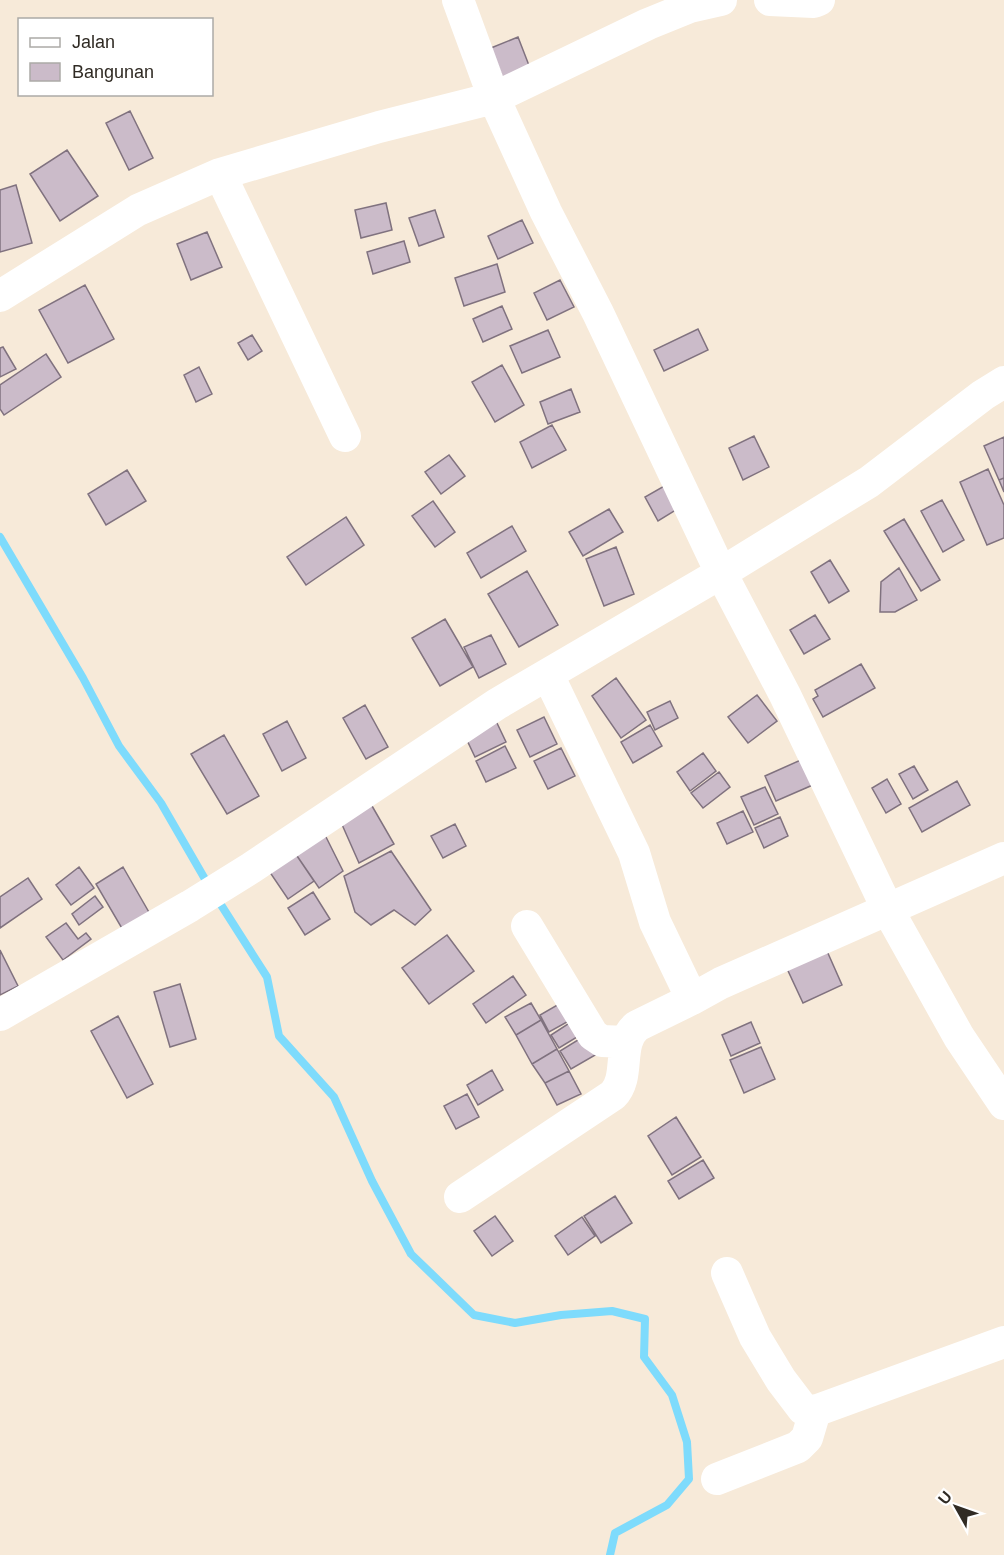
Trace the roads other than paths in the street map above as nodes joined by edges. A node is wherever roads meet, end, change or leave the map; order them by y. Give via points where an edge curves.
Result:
1 (458, 0) edge
2 (721, 0) edge
3 (770, 0) edge
4 (819, 0) edge
5 (494, 98) junction
6 (220, 174) junction
7 (0, 296) edge
8 (1004, 382) edge
9 (345, 436) dead end
10 (721, 573) junction
11 (548, 675) junction
12 (1004, 858) edge
13 (888, 910) junction
14 (527, 926) dead end
15 (692, 999) junction
16 (0, 1015) edge
17 (627, 1042) junction
18 (1004, 1104) edge
19 (460, 1197) dead end
20 (726, 1273) dead end
21 (1004, 1342) edge
22 (815, 1412) junction
23 (717, 1479) dead end

1 - 5 street
2 - 5 street via 690,7 648,24
3 - 4 street
5 - 6 street
5 - 10 street
6 - 7 street via 138,210
6 - 9 street
8 - 10 street via 869,482
10 - 11 street
10 - 13 street via 785,695
11 - 15 street via 634,853 655,922
11 - 16 street via 497,704 190,906
12 - 13 street
13 - 15 street
13 - 18 street via 959,1037
14 - 17 street via 593,1035 602,1041
15 - 17 street via 634,1028
17 - 19 street via 621,1080 613,1095
20 - 22 street via 755,1337 781,1380 803,1409
21 - 22 street
22 - 23 street via 807,1438 798,1447

